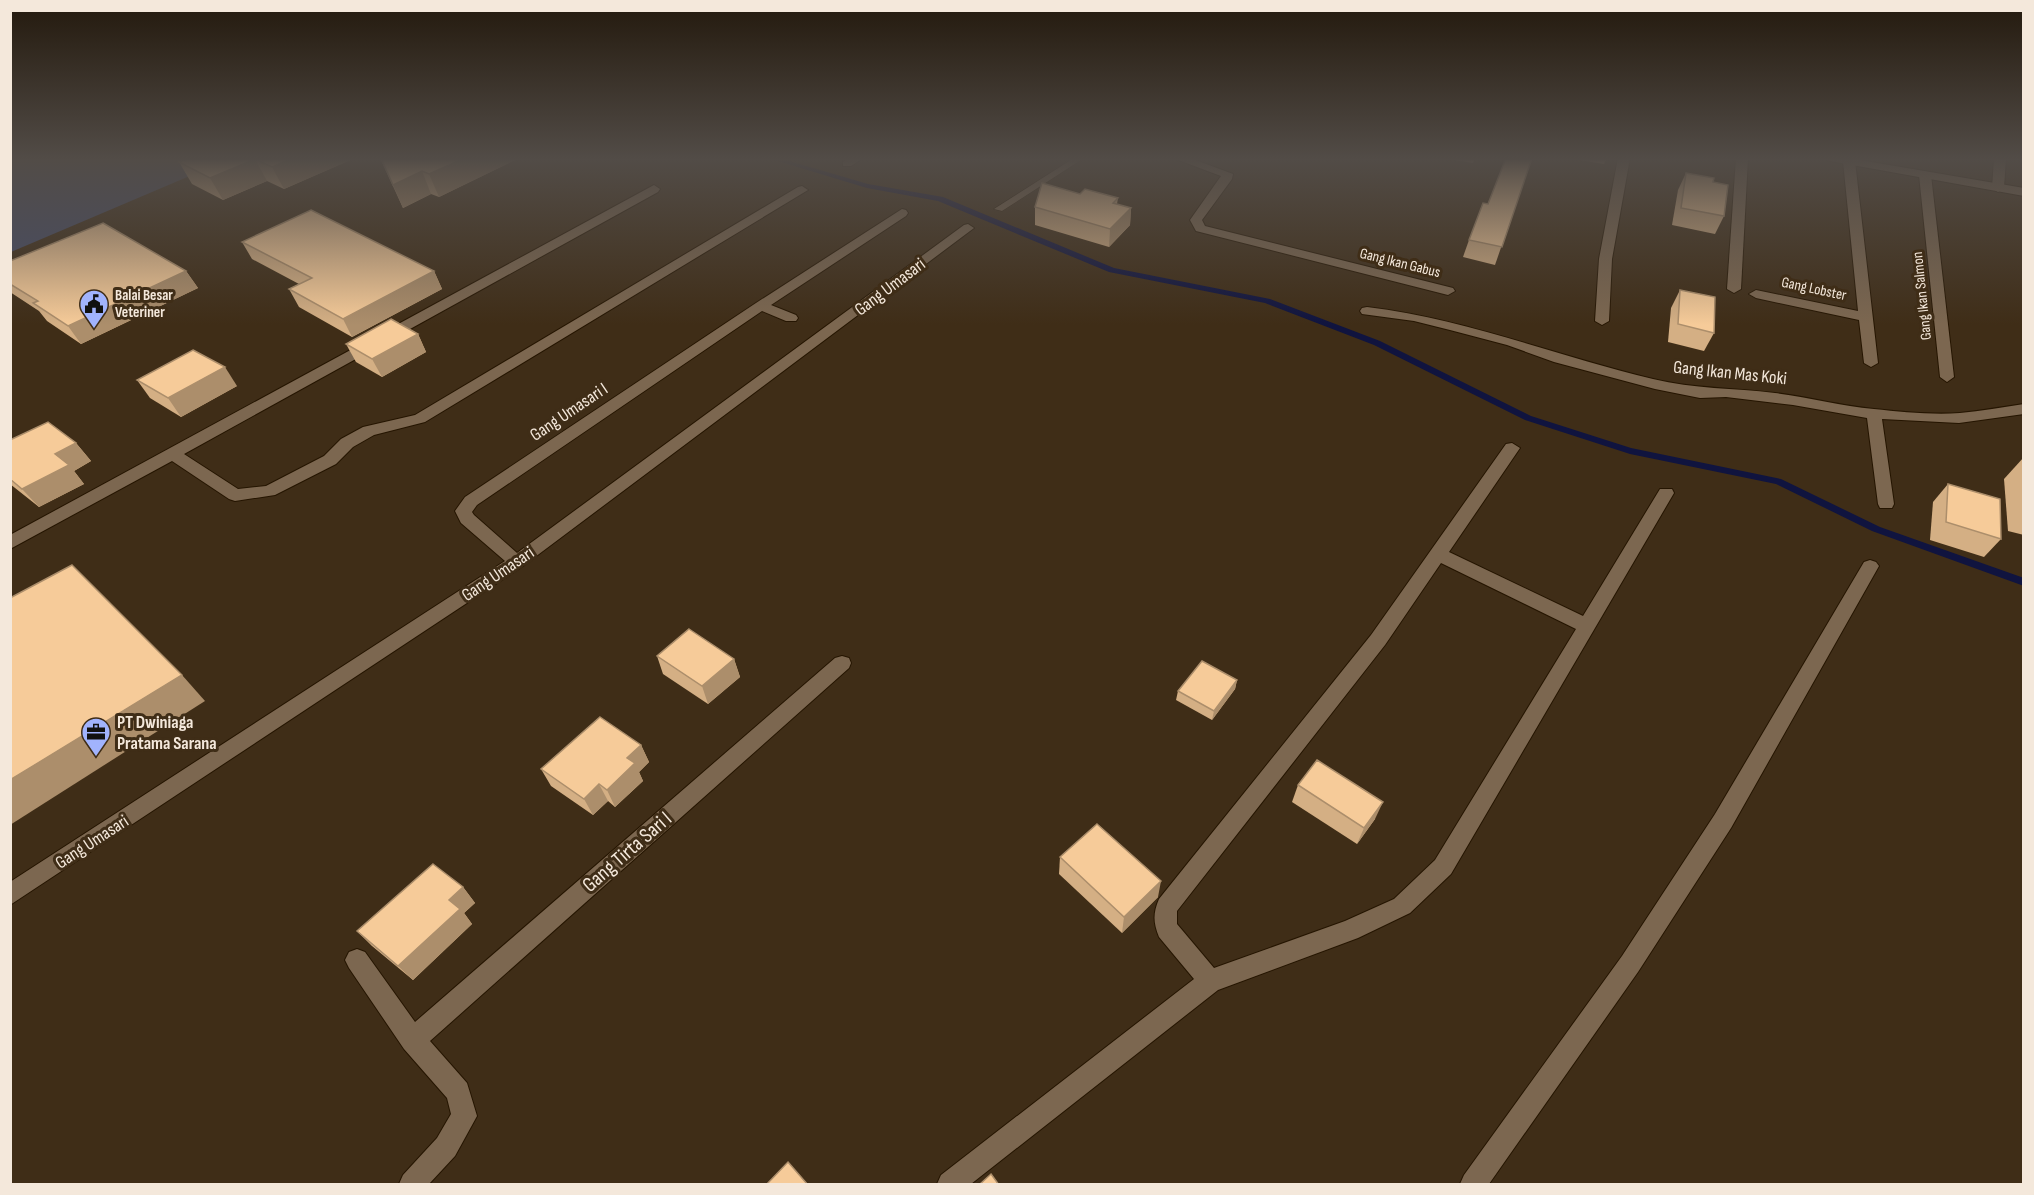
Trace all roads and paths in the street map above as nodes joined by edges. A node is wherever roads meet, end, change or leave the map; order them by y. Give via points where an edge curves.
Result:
1 (609, 214) edge
2 (762, 214) edge
3 (901, 214) edge
4 (1201, 214) edge
5 (1613, 214) edge
6 (1739, 214) edge
7 (1855, 214) edge
8 (1929, 214) edge
9 (968, 228) dead end
10 (1734, 289) dead end
11 (1448, 291) dead end
12 (1756, 294) dead end
13 (761, 306) junction
14 (1367, 311) dead end
15 (1866, 317) junction
16 (791, 318) dead end
17 (1602, 321) dead end
18 (1871, 363) dead end
19 (1947, 377) dead end
20 (2024, 410) edge
21 (1874, 414) junction
22 (1512, 448) dead end
23 (174, 455) junction
24 (1666, 493) dead end
25 (1886, 504) dead end
26 (10, 543) edge
27 (1438, 554) junction
28 (517, 562) junction
29 (1870, 566) dead end
30 (1587, 626) junction
31 (842, 663) dead end
32 (10, 895) edge
33 (357, 960) dead end
34 (1210, 981) junction
35 (413, 1040) junction
36 (412, 1185) edge
37 (950, 1185) edge
38 (1473, 1185) edge

1 - 23 street
2 - 23 street via 420,419 369,431 348,442 330,460 269,491 235,495
3 - 13 street, Gang Umasari I
4 - 11 street, Gang Ikan Gabus via 1196,220 1200,228
5 - 17 street
6 - 10 street
7 - 15 street, Gang Lobster
8 - 19 street, Gang Ikan Salmon
9 - 28 street, Gang Umasari
12 - 15 street, Gang Lobster
13 - 16 street
13 - 28 street, Gang Umasari I via 471,501 463,511 467,519
14 - 21 street, Gang Ikan Mas Koki via 1454,326 1655,384
15 - 18 street, Gang Lobster
20 - 21 street, Gang Ikan Mas Koki via 1959,418
21 - 25 street
22 - 27 street
23 - 26 street
24 - 30 street
27 - 30 street
27 - 34 street via 1378,640 1167,906 1167,929
28 - 32 street, Gang Umasari
29 - 38 street via 1723,821 1630,964
30 - 34 street via 1443,867 1402,906 1350,930
31 - 35 street, Gang Tirta Sari I
33 - 35 street
34 - 37 street
35 - 36 street via 458,1092 464,1116 446,1147

